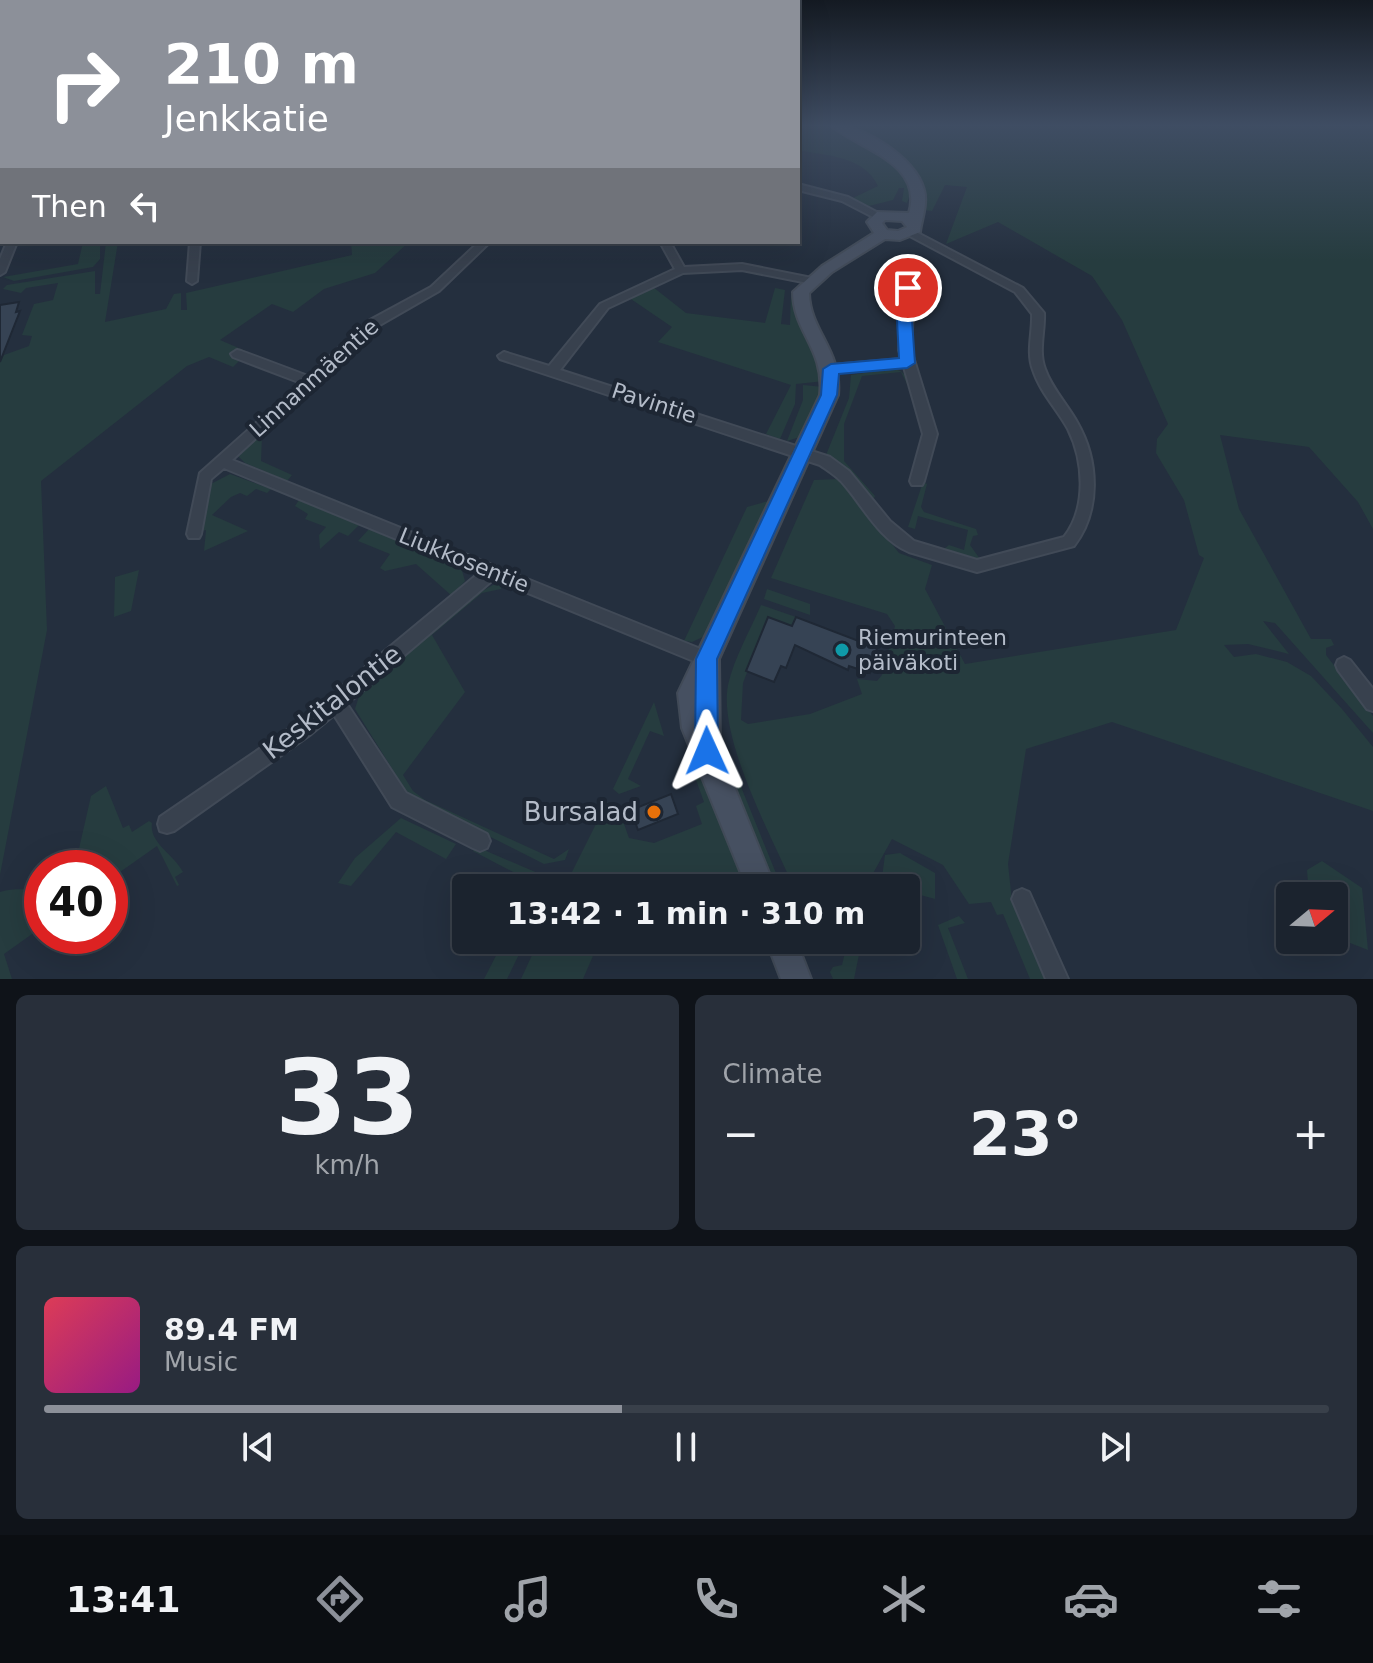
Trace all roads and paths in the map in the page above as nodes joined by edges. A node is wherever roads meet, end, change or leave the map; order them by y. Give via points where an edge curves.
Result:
1 (907, 170) edge
2 (800, 188) edge
3 (919, 197) junction
4 (896, 214) junction
5 (879, 216) junction
6 (913, 227) junction
7 (882, 234) junction
8 (11, 244) edge
9 (195, 244) edge
10 (483, 244) edge
11 (666, 244) edge
12 (681, 270) junction
13 (0, 272) edge
14 (192, 281) dead end
15 (813, 281) junction
16 (908, 288) dead end
17 (237, 354) dead end
18 (504, 356) dead end
19 (907, 363) junction
20 (831, 369) junction
21 (553, 370) junction
22 (309, 381) junction
23 (803, 452) junction
24 (221, 461) junction
25 (917, 481) dead end
26 (194, 534) dead end
27 (491, 572) junction
28 (707, 659) junction
29 (1344, 665) dead end
30 (336, 703) junction
31 (1373, 703) edge
32 (167, 824) dead end
33 (480, 841) dead end
34 (755, 874) edge
35 (1022, 899) dead end
36 (786, 954) edge
37 (796, 979) edge
38 (1057, 979) edge

1 - 3 street
2 - 5 street via 845,199
3 - 4 street
3 - 6 street
4 - 5 street
4 - 6 street
5 - 7 street via 874,222
6 - 7 street
6 - 23 street, Pavintie via 1019,290 1038,313 1036,364 1076,432 1083,457 1086,512 1080,532 1056,548 990,565 936,555 901,542 836,467
7 - 15 street
8 - 13 street
9 - 14 street
10 - 22 street, Linnanmäentie via 435,289 385,315
11 - 12 street
12 - 15 street via 742,267
12 - 21 street via 604,306
15 - 20 street via 812,310
16 - 19 street
17 - 22 street
18 - 21 street, Pavintie
19 - 20 street
19 - 25 street via 930,434
20 - 23 street via 829,395
21 - 23 street, Pavintie
22 - 24 street, Linnanmäentie
23 - 28 street
24 - 26 street, Linnanmäentie via 205,477
24 - 27 street, Liukkosentie
27 - 28 street, Liukkosentie
27 - 30 street, Keskitalontie
28 - 34 street via 707,751
29 - 31 street
30 - 32 street, Keskitalontie
30 - 33 street via 399,800
35 - 38 street
36 - 37 street

